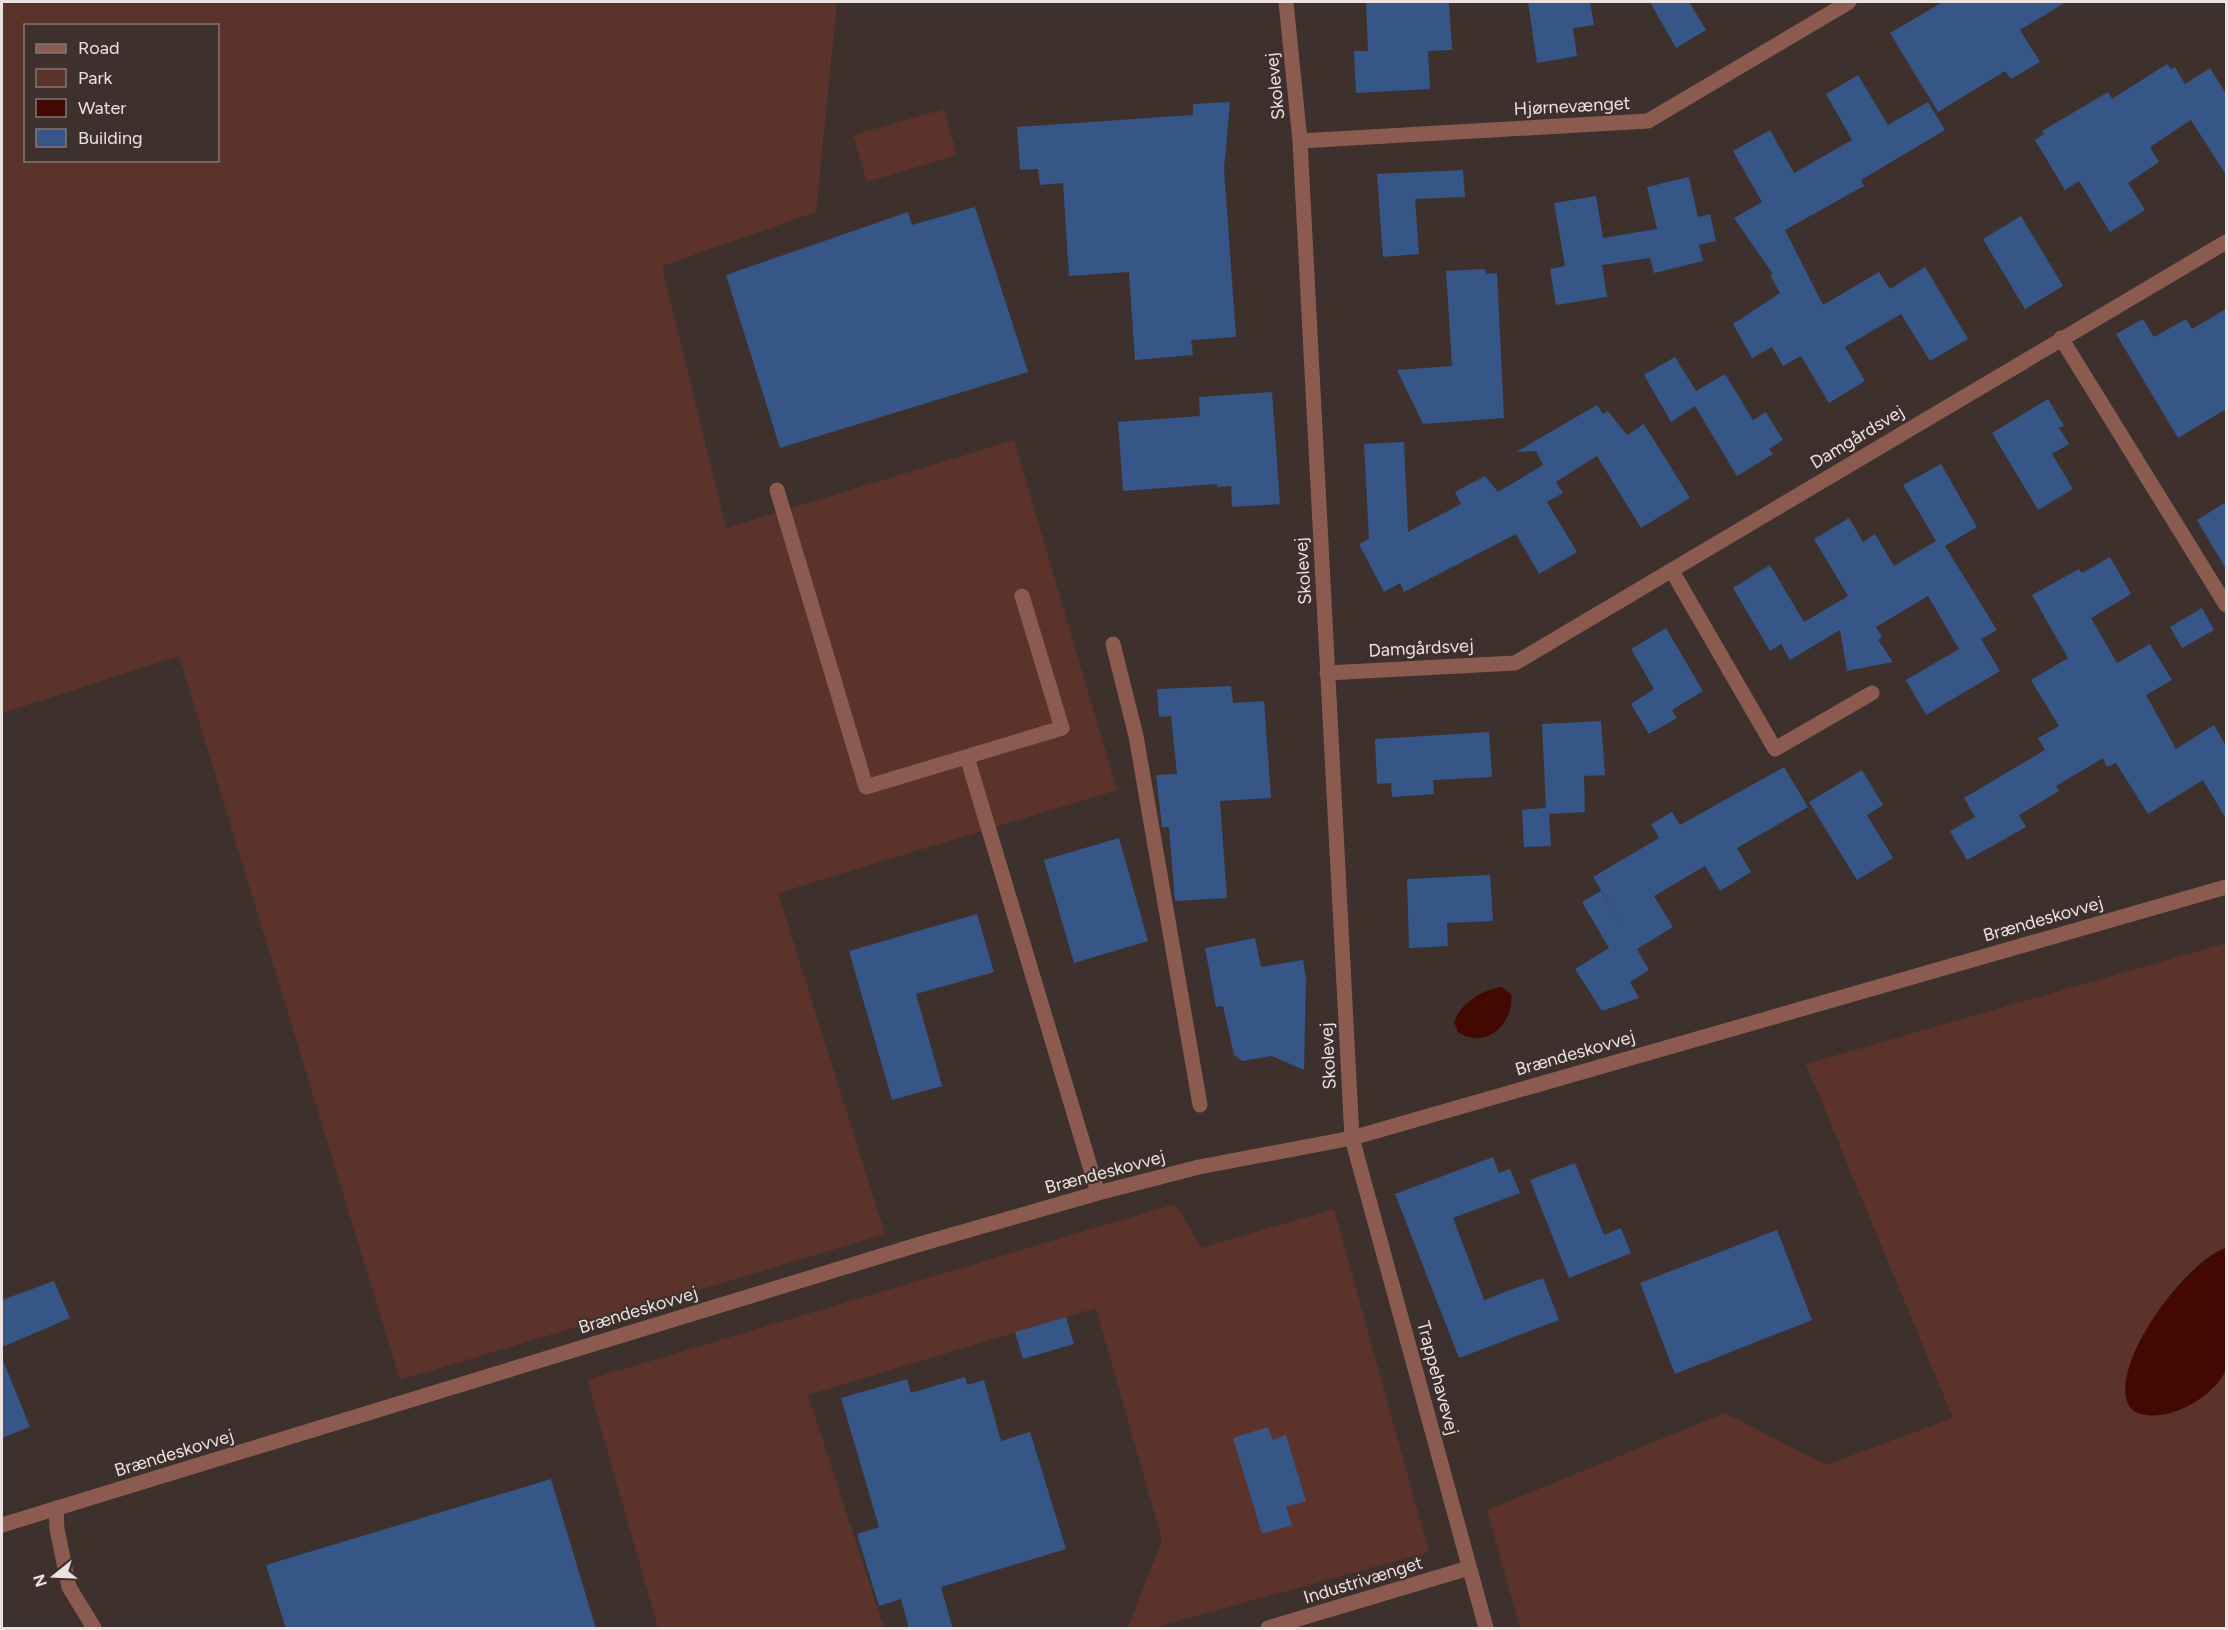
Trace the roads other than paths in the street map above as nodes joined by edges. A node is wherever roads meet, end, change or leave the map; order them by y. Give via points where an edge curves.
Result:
1 (1286, 2) edge
2 (1849, 2) edge
3 (1300, 141) junction
4 (2226, 242) edge
5 (2061, 338) junction
6 (777, 490) dead end
7 (1672, 571) junction
8 (1022, 596) dead end
9 (2226, 605) edge
10 (1113, 644) dead end
11 (1327, 673) junction
12 (1872, 693) dead end
13 (967, 756) junction
14 (2226, 887) edge
15 (1200, 1105) dead end
16 (1352, 1137) junction
17 (1098, 1193) junction
18 (56, 1508) junction
19 (2, 1525) edge
20 (1469, 1568) junction
21 (94, 1629) edge
22 (1268, 1629) edge
23 (1486, 1629) edge

1 - 3 street, Skolevej
2 - 3 street, Hjørnevænget via 1648,121
3 - 11 street, Skolevej
4 - 5 street, Damgårdsvej
5 - 7 street, Damgårdsvej
5 - 9 street
6 - 13 street via 866,787
7 - 11 street, Damgårdsvej via 1515,663
7 - 12 street via 1775,749
8 - 13 street via 1062,728
10 - 15 street via 1136,736
11 - 16 street, Skolevej
13 - 17 street
14 - 16 street, Brændeskovvej
16 - 17 street, Brændeskovvej via 1200,1167
16 - 20 street, Trappehavevej
17 - 18 street, Brændeskovvej
18 - 19 street, Brændeskovvej
18 - 21 street via 69,1587
20 - 22 street, Industrivænget
20 - 23 street, Trappehavevej

